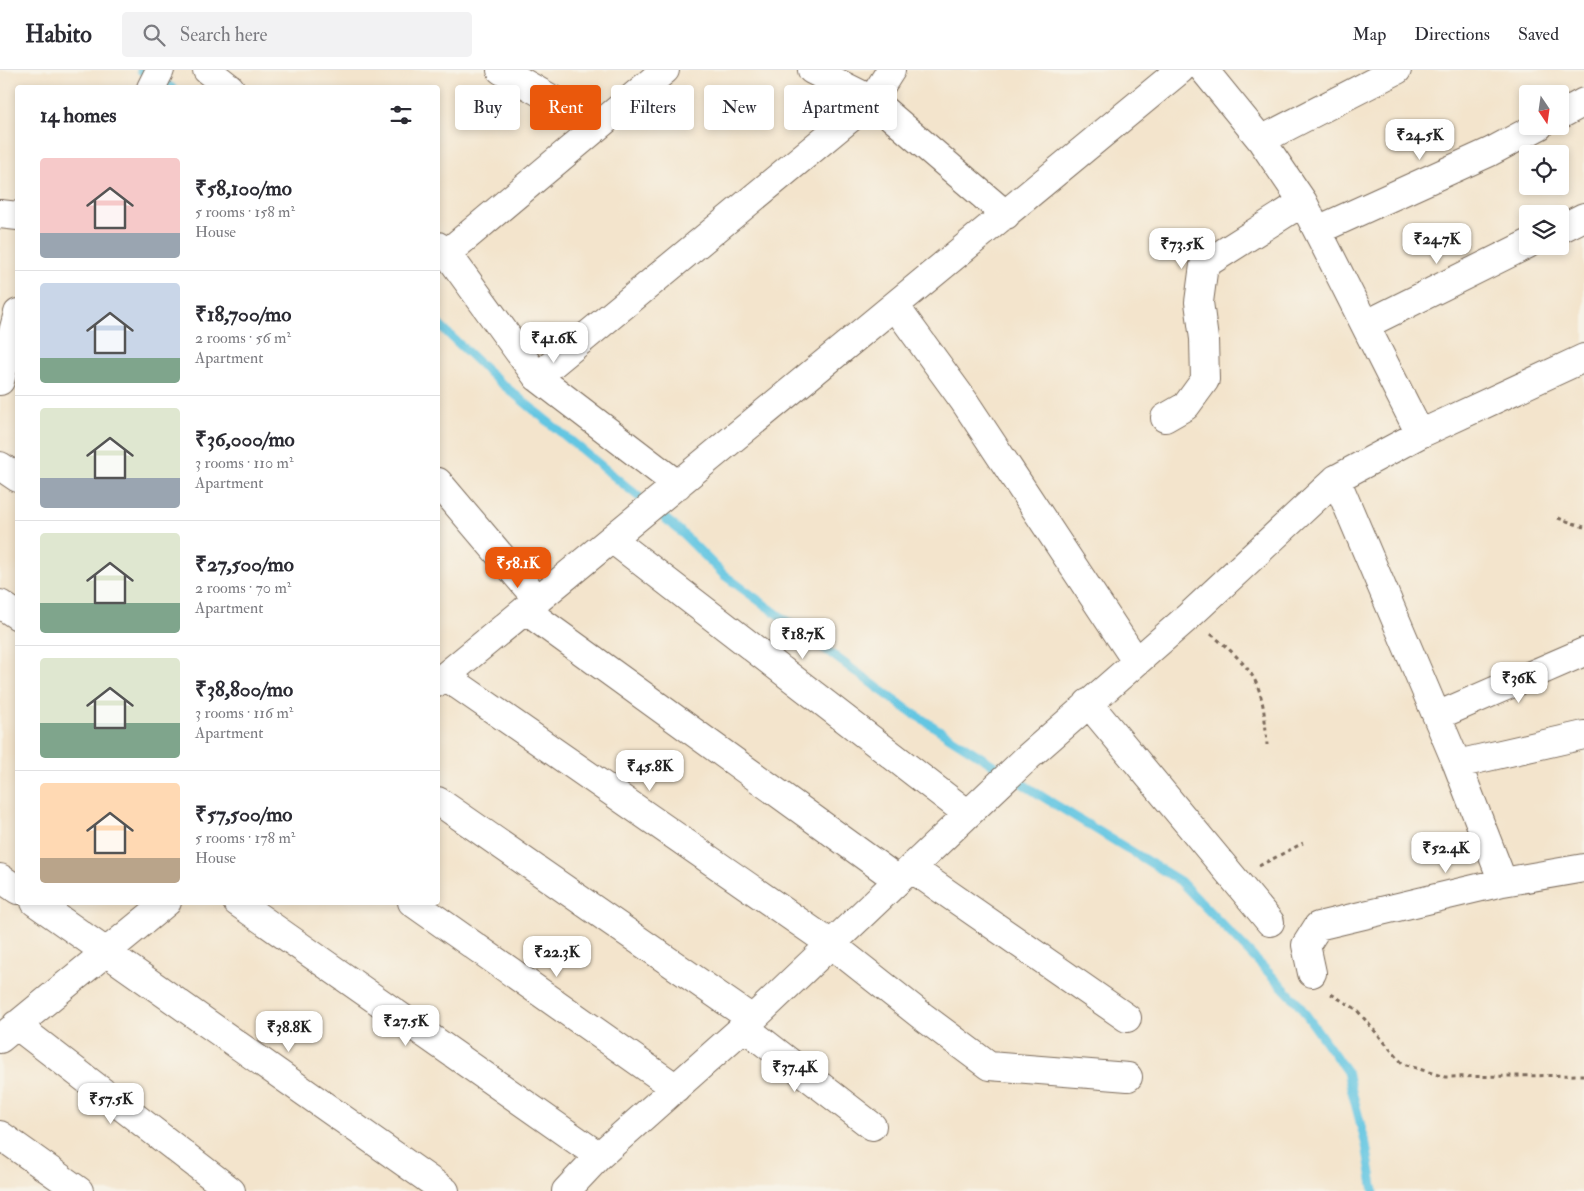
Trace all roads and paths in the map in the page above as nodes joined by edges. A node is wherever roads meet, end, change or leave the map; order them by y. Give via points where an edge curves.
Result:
1 (160, 70) edge
2 (207, 70) edge
3 (501, 70) edge
4 (665, 70) edge
5 (812, 70) edge
6 (890, 70) edge
7 (1180, 70) edge
8 (1204, 70) edge
9 (1397, 70) edge
10 (152, 85) edge
11 (226, 85) edge
12 (842, 85) edge
13 (881, 85) edge
14 (530, 87) edge
15 (1584, 102) edge
16 (1569, 110) edge
17 (897, 121) edge
18 (601, 122) edge
19 (591, 130) edge
20 (836, 130) edge
21 (1522, 135) edge
22 (1261, 140) junction
23 (1303, 202) junction
24 (0, 214) edge
25 (1006, 215) junction
26 (15, 216) edge
27 (1584, 217) edge
28 (1569, 224) edge
29 (1318, 230) junction
30 (1519, 248) edge
31 (442, 249) edge
32 (896, 306) junction
33 (1365, 325) junction
34 (15, 331) edge
35 (1584, 358) edge
36 (537, 377) junction
37 (0, 381) edge
38 (1165, 418) dead end
39 (1420, 434) junction
40 (0, 466) edge
41 (15, 476) edge
42 (1336, 479) junction
43 (440, 485) edge
44 (673, 490) junction
45 (1558, 518) dead end
46 (1584, 527) edge
47 (619, 534) junction
48 (0, 604) edge
49 (532, 605) junction
50 (15, 614) edge
51 (1189, 616) junction
52 (1584, 652) edge
53 (1136, 661) junction
54 (441, 679) edge
55 (1088, 703) junction
56 (1437, 716) junction
57 (1584, 735) edge
58 (1267, 744) dead end
59 (1457, 764) junction
60 (440, 802) edge
61 (976, 807) junction
62 (1303, 843) dead end
63 (1584, 868) edge
64 (905, 874) junction
65 (0, 878) edge
66 (1235, 878) junction
67 (1503, 882) junction
68 (15, 888) edge
69 (39, 905) edge
70 (163, 905) edge
71 (241, 905) edge
72 (416, 905) edge
73 (1270, 922) dead end
74 (831, 944) junction
75 (106, 952) junction
76 (1312, 973) joint
77 (1127, 1018) dead end
78 (748, 1023) junction
79 (8, 1032) edge
80 (1584, 1075) edge
81 (1128, 1077) dead end
82 (676, 1088) junction
83 (872, 1126) dead end
84 (0, 1135) edge
85 (599, 1156) junction
86 (79, 1191) edge
87 (231, 1191) edge
88 (446, 1191) edge
89 (566, 1191) edge

1 - 10 street
2 - 11 street
3 - 14 street
4 - 18 street
5 - 12 street
6 - 13 street
7 - 25 street
8 - 22 street
9 - 22 street
15 - 16 street
17 - 25 street
19 - 31 street
20 - 36 street
21 - 29 street
22 - 23 street
23 - 29 street
23 - 38 street via 1204,266 1200,302 1205,380 1186,406
24 - 26 street
25 - 32 street
27 - 28 street
29 - 33 street
30 - 33 street
31 - 36 street
32 - 44 street
32 - 53 street via 964,401
33 - 39 street
34 - 37 street
35 - 39 street
36 - 44 street
39 - 42 street
40 - 41 street
42 - 51 street
42 - 56 street
43 - 49 street
44 - 47 street
45 - 46 path
47 - 49 street
47 - 61 street
48 - 50 street
49 - 54 street
49 - 64 street
51 - 53 street
51 - 58 path via 1242,660 1259,685
52 - 56 street
53 - 55 street
54 - 74 street
55 - 61 street
55 - 66 street
56 - 59 street
57 - 59 street
59 - 67 street
60 - 78 street
61 - 64 street
62 - 66 path
63 - 67 street
64 - 74 street
64 - 77 street
65 - 68 street
66 - 73 street
67 - 76 street via 1318,926 1306,945
69 - 75 street
70 - 75 street
71 - 85 street
72 - 82 street
74 - 78 street
74 - 81 street via 989,1066
75 - 79 street
75 - 88 street
76 - 80 path via 1331,994 1356,1009 1403,1064 1445,1077
78 - 82 street
78 - 83 street
79 - 87 street
82 - 85 street
84 - 86 street
85 - 89 street

